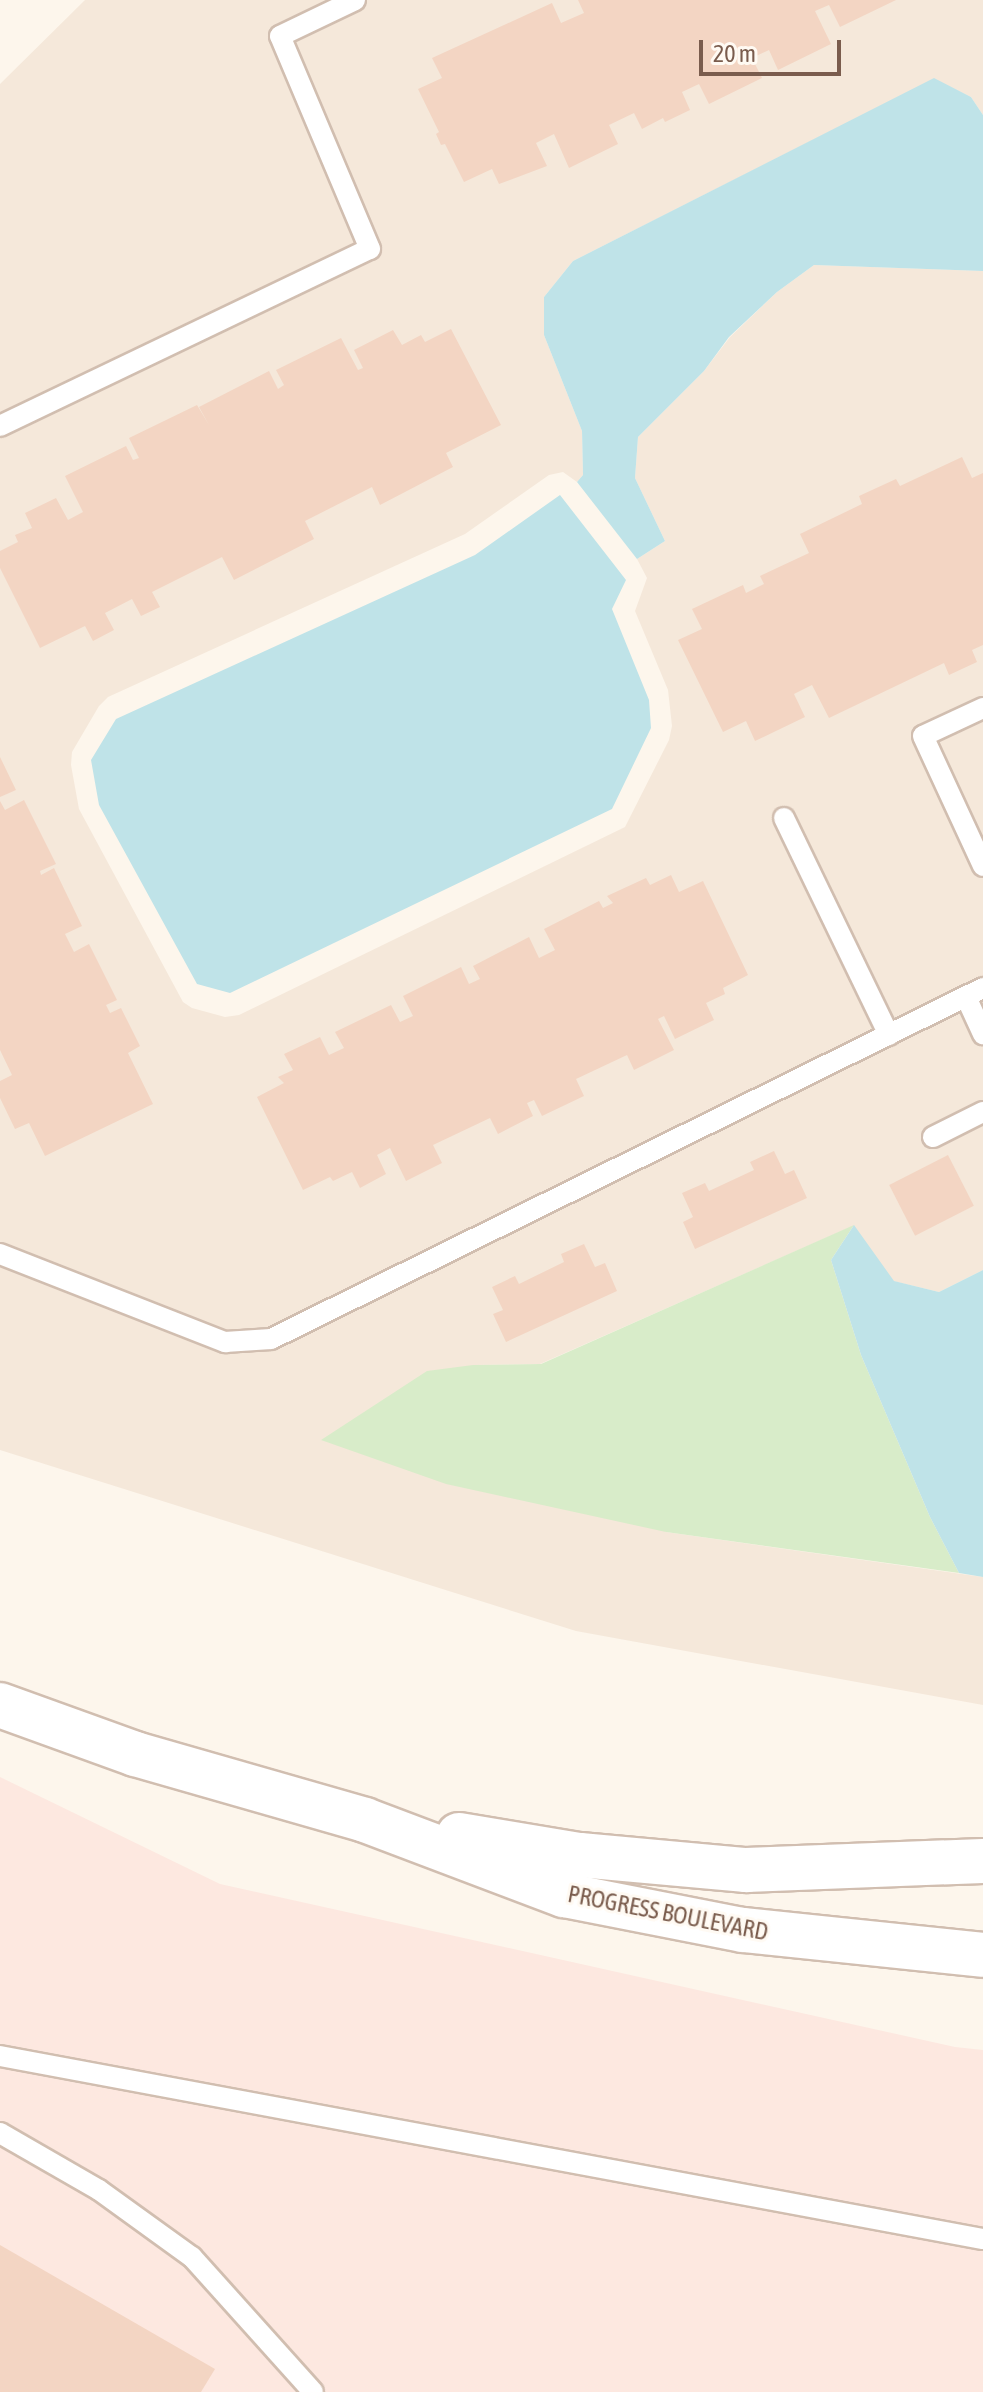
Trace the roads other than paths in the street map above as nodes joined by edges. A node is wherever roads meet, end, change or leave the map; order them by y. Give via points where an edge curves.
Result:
1 (355, 0) edge
2 (0, 426) edge
3 (983, 708) edge
4 (784, 818) dead end
5 (983, 866) edge
6 (974, 993) edge
7 (983, 1034) edge
8 (889, 1035) junction
9 (983, 1112) edge
10 (933, 1137) dead end
11 (0, 1254) edge
12 (0, 1705) edge
13 (365, 1820) junction
14 (983, 1861) edge
15 (983, 1955) edge
16 (0, 2056) edge
17 (0, 2133) edge
18 (983, 2239) edge
19 (313, 2392) edge

1 - 2 lane via 280,36 370,249
3 - 5 lane via 923,736
4 - 8 lane
6 - 7 lane
6 - 8 lane
8 - 11 lane via 271,1339 225,1342
9 - 10 lane
12 - 13 main road, PROGRESS BOULEVARD via 135,1754
13 - 14 main road, PROGRESS BOULEVARD via 580,1855 746,1870
13 - 15 main road, PROGRESS BOULEVARD via 564,1895 743,1930
16 - 18 lane
17 - 19 lane via 99,2190 192,2257

